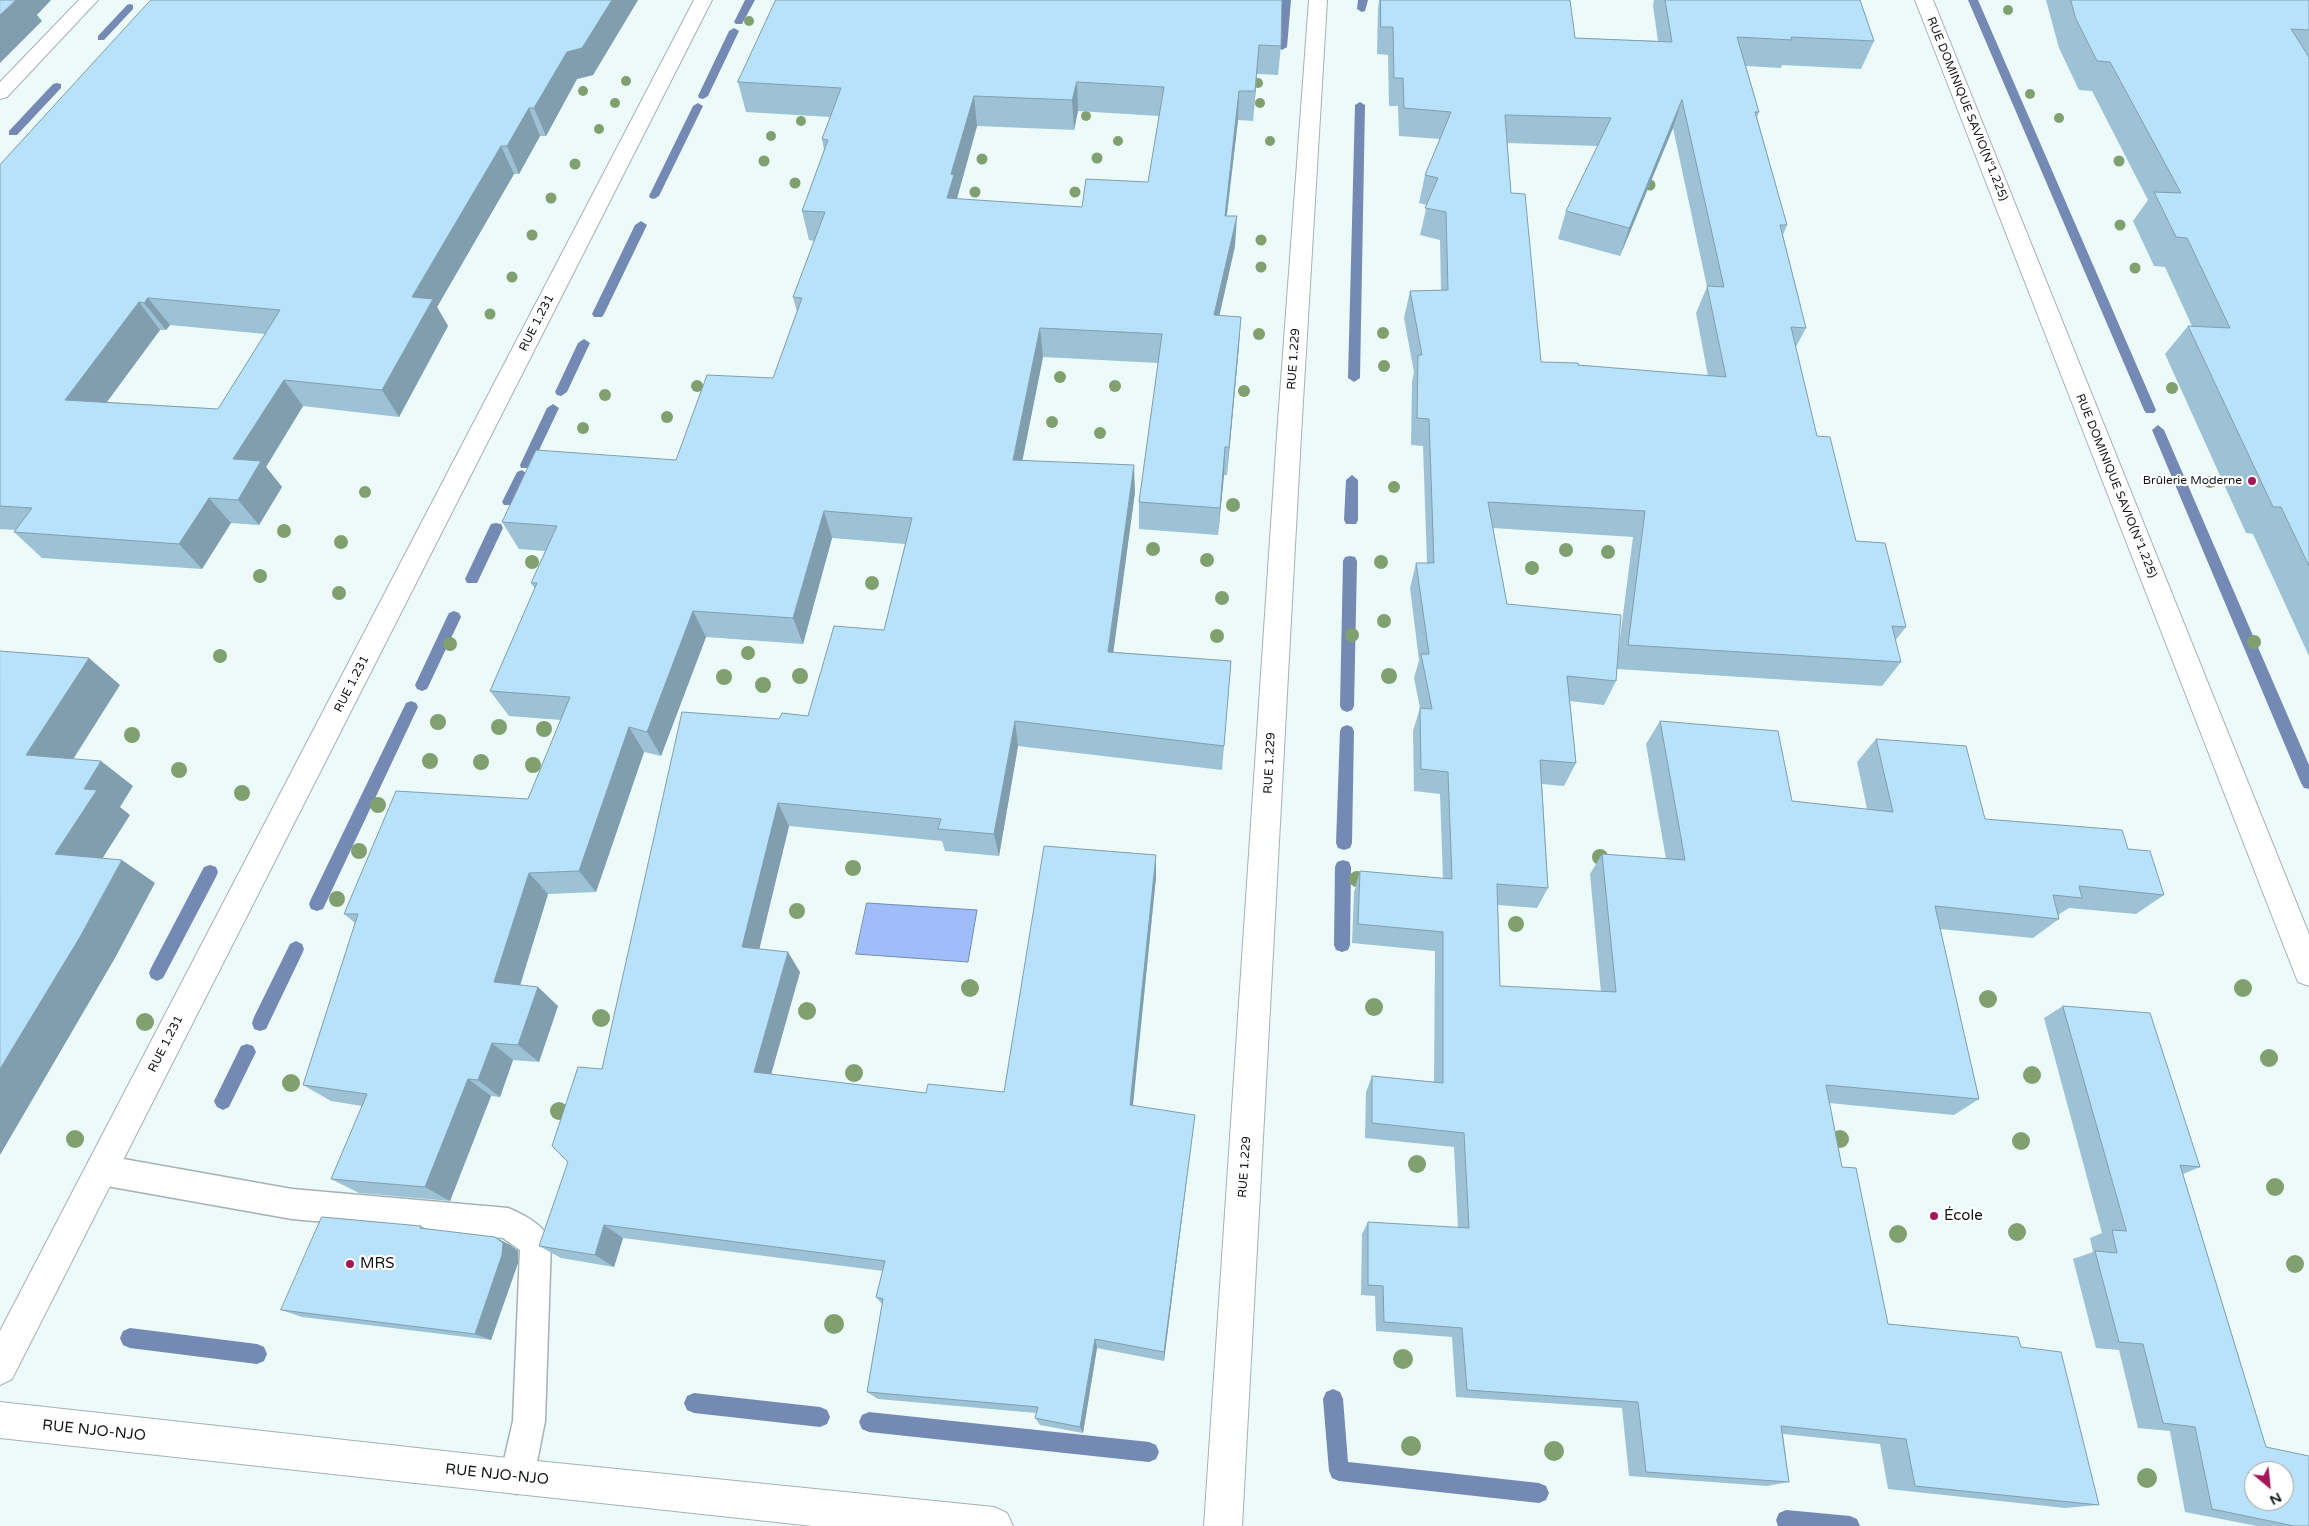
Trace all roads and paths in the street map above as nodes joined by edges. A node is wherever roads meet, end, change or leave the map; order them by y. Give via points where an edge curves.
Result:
1 (89, 0) edge
2 (703, 0) edge
3 (1318, 0) edge
4 (1924, 0) edge
5 (0, 93) edge
6 (2309, 972) edge
7 (101, 1170) junction
8 (0, 1367) edge
9 (0, 1420) edge
10 (516, 1477) junction
11 (994, 1526) edge
12 (1223, 1526) edge

1 - 5 street
2 - 7 street, RUE 1.231
3 - 12 street, RUE 1.229
4 - 6 street, RUE DOMINIQUE SAVIO(N°1.225)
7 - 8 street, RUE 1.231
7 - 10 lane via 292,1204 508,1222 536,1242 528,1421
9 - 10 street, RUE NJO-NJO
10 - 11 street, RUE NJO-NJO

